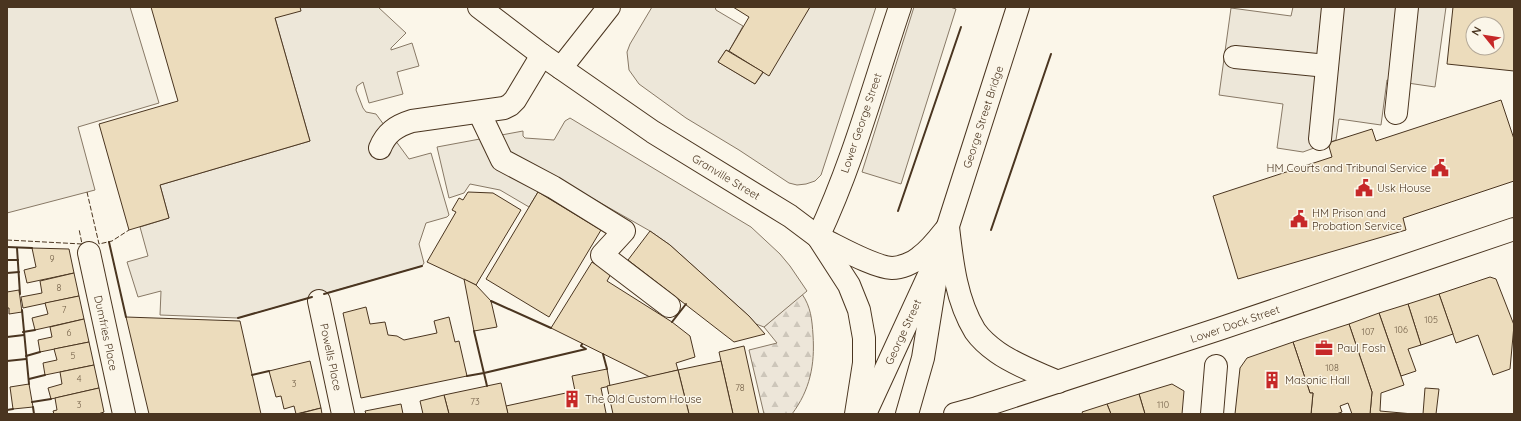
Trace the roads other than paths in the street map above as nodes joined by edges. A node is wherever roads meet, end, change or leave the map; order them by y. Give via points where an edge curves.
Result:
1 (479, 7) edge
2 (609, 7) edge
3 (900, 7) edge
4 (1018, 7) edge
5 (1333, 7) edge
6 (1407, 7) edge
7 (542, 55) junction
8 (1235, 57) dead end
9 (1327, 66) junction
10 (561, 68) junction
11 (479, 112) junction
12 (1396, 113) dead end
13 (1320, 139) dead end
14 (380, 148) dead end
15 (948, 227) junction
16 (1514, 229) edge
17 (818, 236) junction
18 (940, 251) junction
19 (89, 253) dead end
20 (319, 301) dead end
21 (669, 306) dead end
22 (1216, 366) dead end
23 (1058, 382) junction
24 (124, 414) edge
25 (343, 414) edge
26 (856, 414) edge
27 (865, 414) edge
28 (907, 414) edge
29 (955, 414) edge
30 (1212, 414) edge

1 - 7 street, Granville Street
2 - 10 street
3 - 17 street, Lower George Street via 846,170
4 - 15 street, George Street Bridge
5 - 9 street
6 - 12 street
7 - 10 street, Granville Street
7 - 11 street via 510,105
8 - 9 street
9 - 13 street
10 - 17 street, Granville Street via 653,132
11 - 14 street via 412,121 391,131
11 - 21 street via 502,160 624,231 602,255
15 - 17 street via 919,258 910,264 892,268 855,255
15 - 18 street, George Street
15 - 23 street via 952,264 963,305 976,332 998,352
16 - 23 street, Lower Dock Street
17 - 26 street, Granville Street via 849,285 859,310 864,338 864,363
18 - 27 street, George Street
18 - 28 street, George Street via 923,358
19 - 24 street, Dumfries Place
20 - 25 street, Powells Place
22 - 30 street
23 - 29 street, Lower Dock Street

